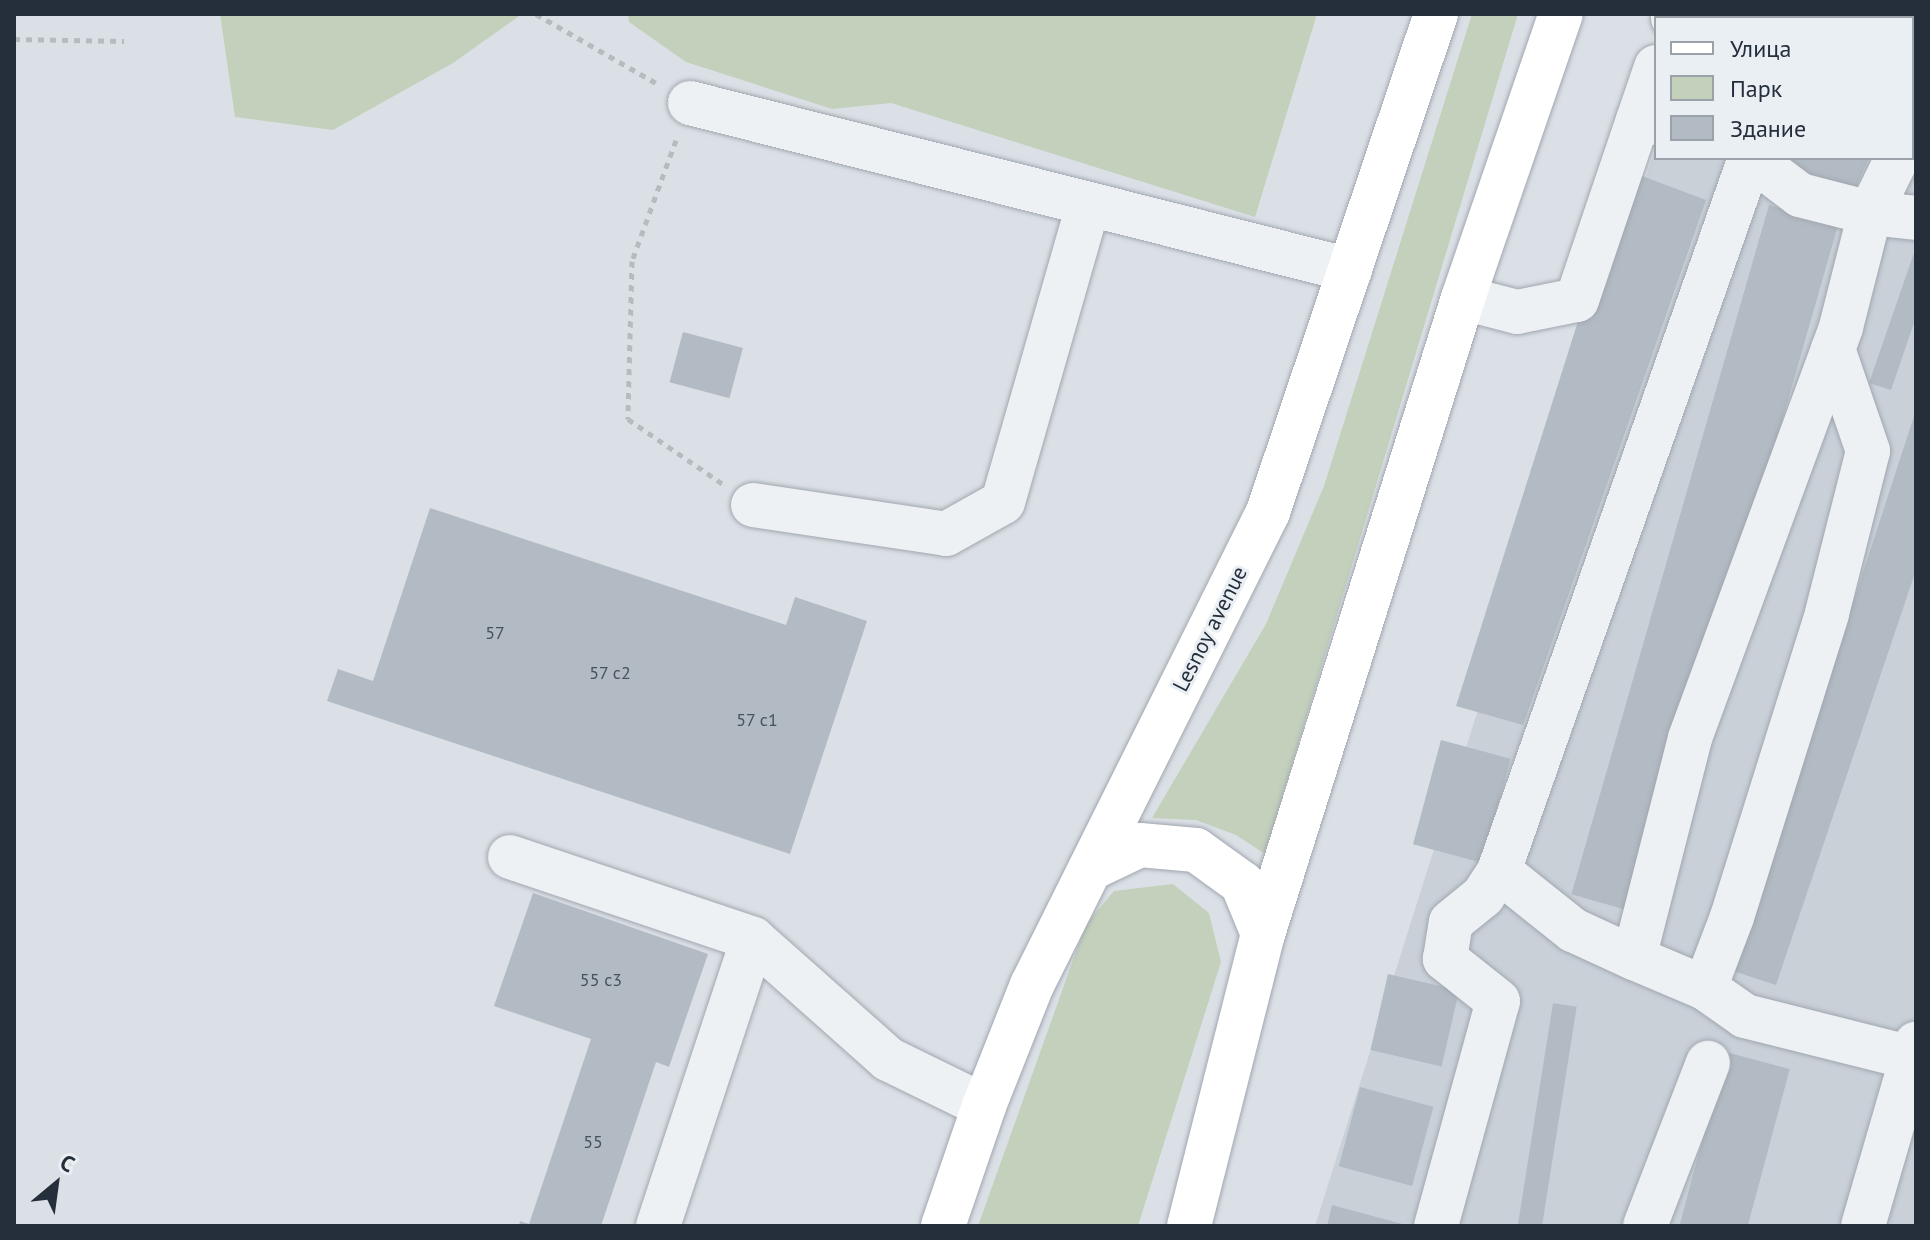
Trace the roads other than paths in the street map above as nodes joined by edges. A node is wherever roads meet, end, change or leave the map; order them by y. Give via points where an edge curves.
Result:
1 (1436, 14) edge
2 (1561, 14) edge
3 (1654, 79) edge
4 (690, 103) road end
5 (1647, 122) edge
6 (1750, 160) edge
7 (1754, 160) edge
8 (1896, 160) edge
9 (1088, 206) junction
10 (1870, 213) junction
11 (1916, 218) edge
12 (1350, 270) junction
13 (1463, 298) junction
14 (1833, 349) junction
15 (753, 505) road end
16 (510, 857) dead end
17 (1090, 869) junction
18 (1499, 871) junction
19 (1263, 934) junction
20 (753, 939) junction
21 (1634, 958) junction
22 (1705, 988) junction
23 (1914, 1051) edge
24 (1708, 1063) dead end
25 (984, 1106) junction
26 (658, 1226) edge
27 (943, 1226) edge
28 (1189, 1226) edge
29 (1436, 1226) edge
30 (1645, 1226) edge
31 (1863, 1226) edge

1 - 12 main road, Lesnoy avenue
2 - 13 main road
3 - 5 street
4 - 9 street
5 - 13 street via 1577,300 1517,312
6 - 18 street
7 - 10 street via 1800,195
8 - 10 street
9 - 12 street
9 - 15 street via 1003,502 946,534
10 - 11 street
10 - 14 street
12 - 17 main road, Lesnoy avenue via 1268,512
13 - 19 main road
14 - 21 street via 1690,738
14 - 22 street via 1868,451 1827,613
16 - 20 street
17 - 19 main road via 1140,845 1196,850 1242,883
17 - 25 main road, Lesnoy avenue via 1032,985
18 - 21 street via 1573,930
18 - 29 street via 1483,896 1451,922 1445,959 1498,1001
19 - 28 main road
20 - 25 street via 888,1059
20 - 26 street
21 - 22 street
22 - 23 street via 1745,1016
23 - 31 street
24 - 30 street
25 - 27 main road, Lesnoy avenue

